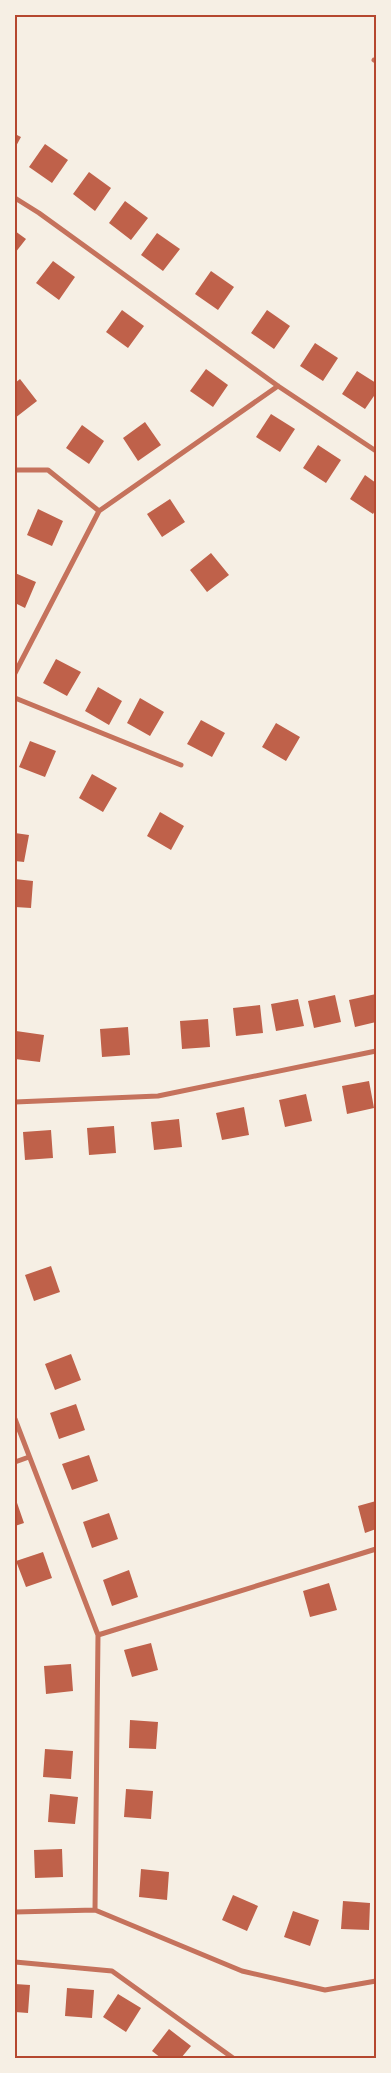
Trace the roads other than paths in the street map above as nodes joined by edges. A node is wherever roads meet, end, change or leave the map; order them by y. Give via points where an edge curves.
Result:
1 (15, 198) edge
2 (278, 386) junction
3 (376, 451) edge
4 (15, 470) edge
5 (99, 511) junction
6 (15, 673) edge
7 (15, 698) edge
8 (181, 765) dead end
9 (376, 1051) edge
10 (15, 1102) edge
11 (15, 1419) edge
12 (29, 1457) junction
13 (15, 1462) edge
14 (376, 1549) edge
15 (98, 1635) junction
16 (95, 1910) junction
17 (15, 1912) edge
18 (15, 1962) edge
19 (376, 1981) edge
20 (233, 2058) edge

1 - 2 street
2 - 3 street
2 - 5 street
4 - 5 street via 48,470
5 - 6 street
7 - 8 street
9 - 10 street via 158,1096
11 - 12 street
12 - 13 street
12 - 15 street
14 - 15 street
15 - 16 street
16 - 17 street
16 - 19 street via 242,1971 325,1990
18 - 20 street via 112,1971

